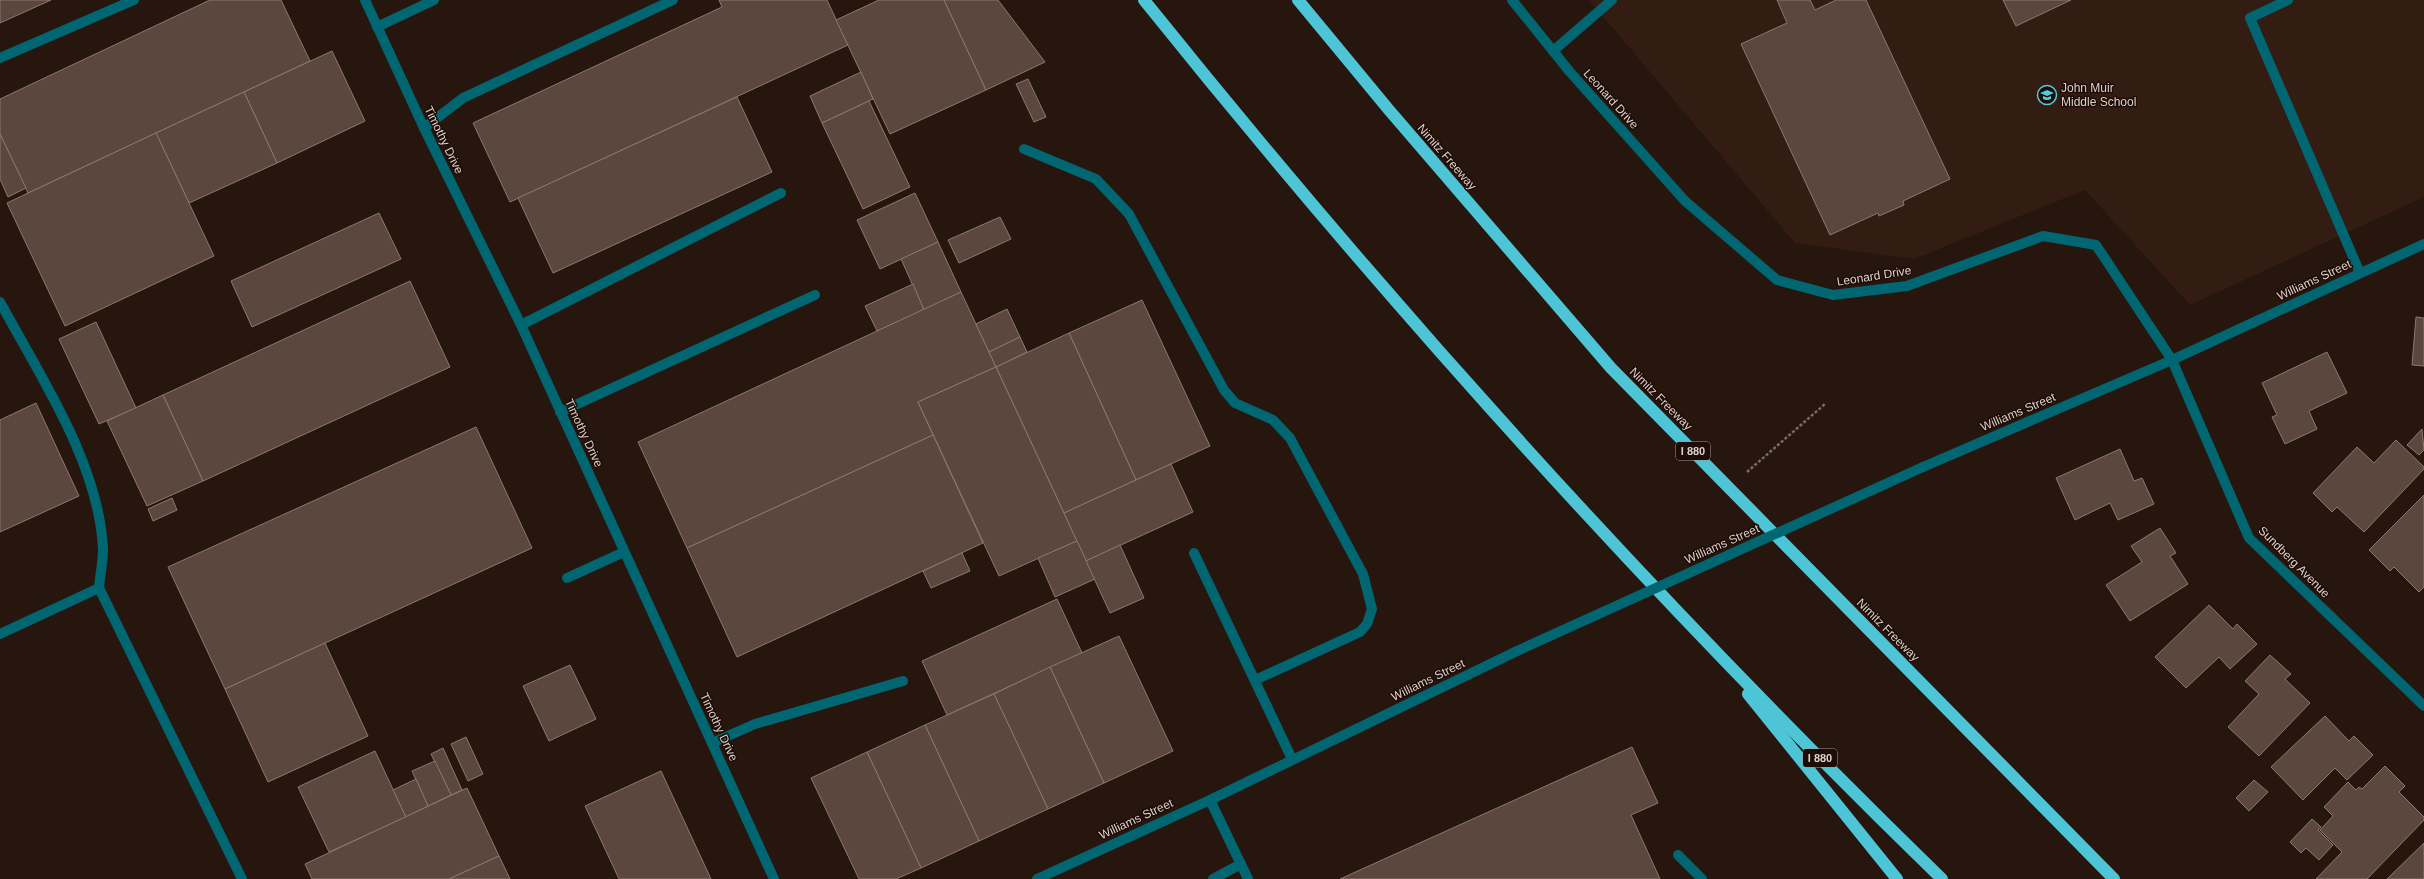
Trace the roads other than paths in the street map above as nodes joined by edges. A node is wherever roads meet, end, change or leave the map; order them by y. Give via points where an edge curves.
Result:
1 (134, 0) edge
2 (365, 0) edge
3 (434, 0) edge
4 (673, 0) edge
5 (1144, 0) edge
6 (1298, 0) edge
7 (1512, 0) edge
8 (1612, 0) edge
9 (2288, 0) edge
10 (377, 27) junction
11 (1553, 51) junction
12 (0, 58) edge
13 (424, 128) junction
14 (1024, 149) dead end
15 (781, 193) dead end
16 (2424, 244) edge
17 (2360, 273) junction
18 (815, 295) dead end
19 (0, 302) edge
20 (520, 325) junction
21 (2172, 360) junction
22 (560, 412) junction
23 (624, 552) junction
24 (1194, 553) dead end
25 (567, 578) dead end
26 (99, 588) junction
27 (0, 634) edge
28 (1700, 635) junction
29 (1255, 680) junction
30 (903, 681) dead end
31 (2424, 706) edge
32 (712, 742) junction
33 (1292, 760) junction
34 (1210, 800) junction
35 (1678, 854) dead end
36 (1241, 864) junction
37 (242, 879) edge
38 (774, 879) edge
39 (1036, 879) edge
40 (1213, 879) edge
41 (1248, 879) edge
42 (1702, 879) edge
43 (1897, 879) edge
44 (1942, 879) edge
45 (2114, 879) edge

1 - 12 street
2 - 10 street, Timothy Drive
3 - 10 street
4 - 13 street via 463,98
5 - 28 highway, I 880 via 1286,174 1390,294
6 - 45 highway, Nimitz Freeway / I 880 via 1611,368
7 - 11 street, Leonard Drive
8 - 11 street
9 - 17 street via 2250,18
10 - 13 street, Timothy Drive
11 - 21 street, Leonard Drive via 1685,201 1777,280 1833,295 1907,286 2043,236 2096,245
13 - 20 street, Timothy Drive
14 - 29 street via 1096,179 1129,214 1224,390 1235,403 1273,420 1290,438 1363,574 1372,609 1367,624 1360,632
15 - 20 street
16 - 17 street, Williams Street
17 - 21 street, Williams Street
18 - 22 street
19 - 26 street via 80,451 98,516 103,550
20 - 22 street, Timothy Drive
21 - 31 street, Sundberg Avenue via 2249,538
21 - 33 street, Williams Street, bridge via 1923,467 1517,651
22 - 23 street, Timothy Drive
23 - 25 street
23 - 32 street, Timothy Drive
24 - 29 street
26 - 27 street
26 - 37 street
28 - 43 highway
28 - 44 highway, I 880
29 - 33 street
30 - 32 street via 755,724
32 - 38 street, Timothy Drive
33 - 34 street, Williams Street
34 - 36 street
34 - 39 street, Williams Street
35 - 42 street
36 - 40 street
36 - 41 street

